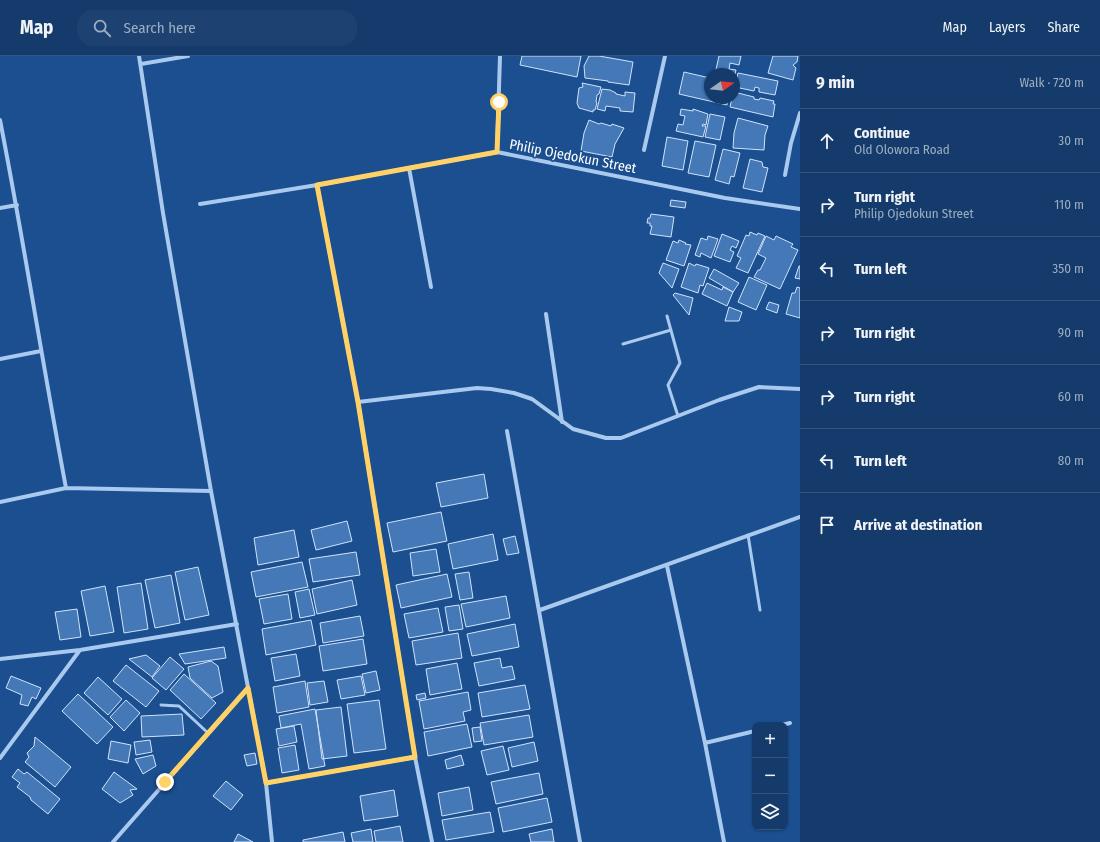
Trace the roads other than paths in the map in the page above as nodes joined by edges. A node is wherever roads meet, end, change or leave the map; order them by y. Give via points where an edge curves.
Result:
1 (139, 56) edge
2 (188, 56) edge
3 (500, 56) edge
4 (665, 56) edge
5 (141, 64) junction
6 (800, 113) edge
7 (0, 120) edge
8 (644, 150) dead end
9 (497, 152) junction
10 (409, 168) junction
11 (785, 175) dead end
12 (317, 185) junction
13 (200, 204) dead end
14 (17, 205) junction
15 (0, 208) edge
16 (800, 209) edge
17 (431, 287) dead end
18 (546, 314) dead end
19 (667, 316) dead end
20 (671, 330) junction
21 (623, 344) dead end
22 (41, 351) junction
23 (0, 359) edge
24 (800, 389) edge
25 (358, 402) junction
26 (678, 416) junction
27 (562, 422) junction
28 (507, 431) dead end
29 (66, 488) junction
30 (212, 492) junction
31 (0, 502) edge
32 (800, 517) edge
33 (748, 535) junction
34 (667, 566) junction
35 (540, 610) junction
36 (760, 610) dead end
37 (237, 624) junction
38 (80, 650) junction
39 (0, 660) edge
40 (248, 688) junction
41 (161, 705) dead end
42 (752, 732) edge
43 (208, 733) junction
44 (706, 743) junction
45 (415, 757) junction
46 (0, 758) edge
47 (266, 783) junction
48 (113, 842) edge
49 (272, 842) edge
50 (432, 842) edge
51 (580, 842) edge
52 (724, 842) edge

1 - 5 street
2 - 5 street
3 - 9 street
4 - 8 street
5 - 30 street via 163,214
6 - 11 street
7 - 14 street
9 - 10 street, Philip Ojedokun Street
9 - 16 street, Philip Ojedokun Street via 725,198
10 - 12 street, Philip Ojedokun Street
10 - 17 street
12 - 13 street, Philip Ojedokun Street
12 - 25 street
14 - 15 street
14 - 22 street
18 - 27 street
19 - 20 lane
20 - 21 lane
20 - 26 lane via 680,363 668,385
22 - 23 street
22 - 29 street
24 - 26 street via 759,387
25 - 27 street via 477,388 491,389 532,399
25 - 45 street
26 - 27 street via 614,439 591,435
28 - 35 street
29 - 30 street
29 - 31 street
30 - 37 street
32 - 33 street
33 - 34 street
33 - 36 lane
34 - 35 street
34 - 44 street
35 - 51 street
37 - 38 street
37 - 40 street
38 - 39 street
38 - 46 street
40 - 43 street
40 - 47 street
41 - 43 lane via 179,706
42 - 44 street
43 - 48 street
44 - 52 street
45 - 47 street
45 - 50 street
47 - 49 street

